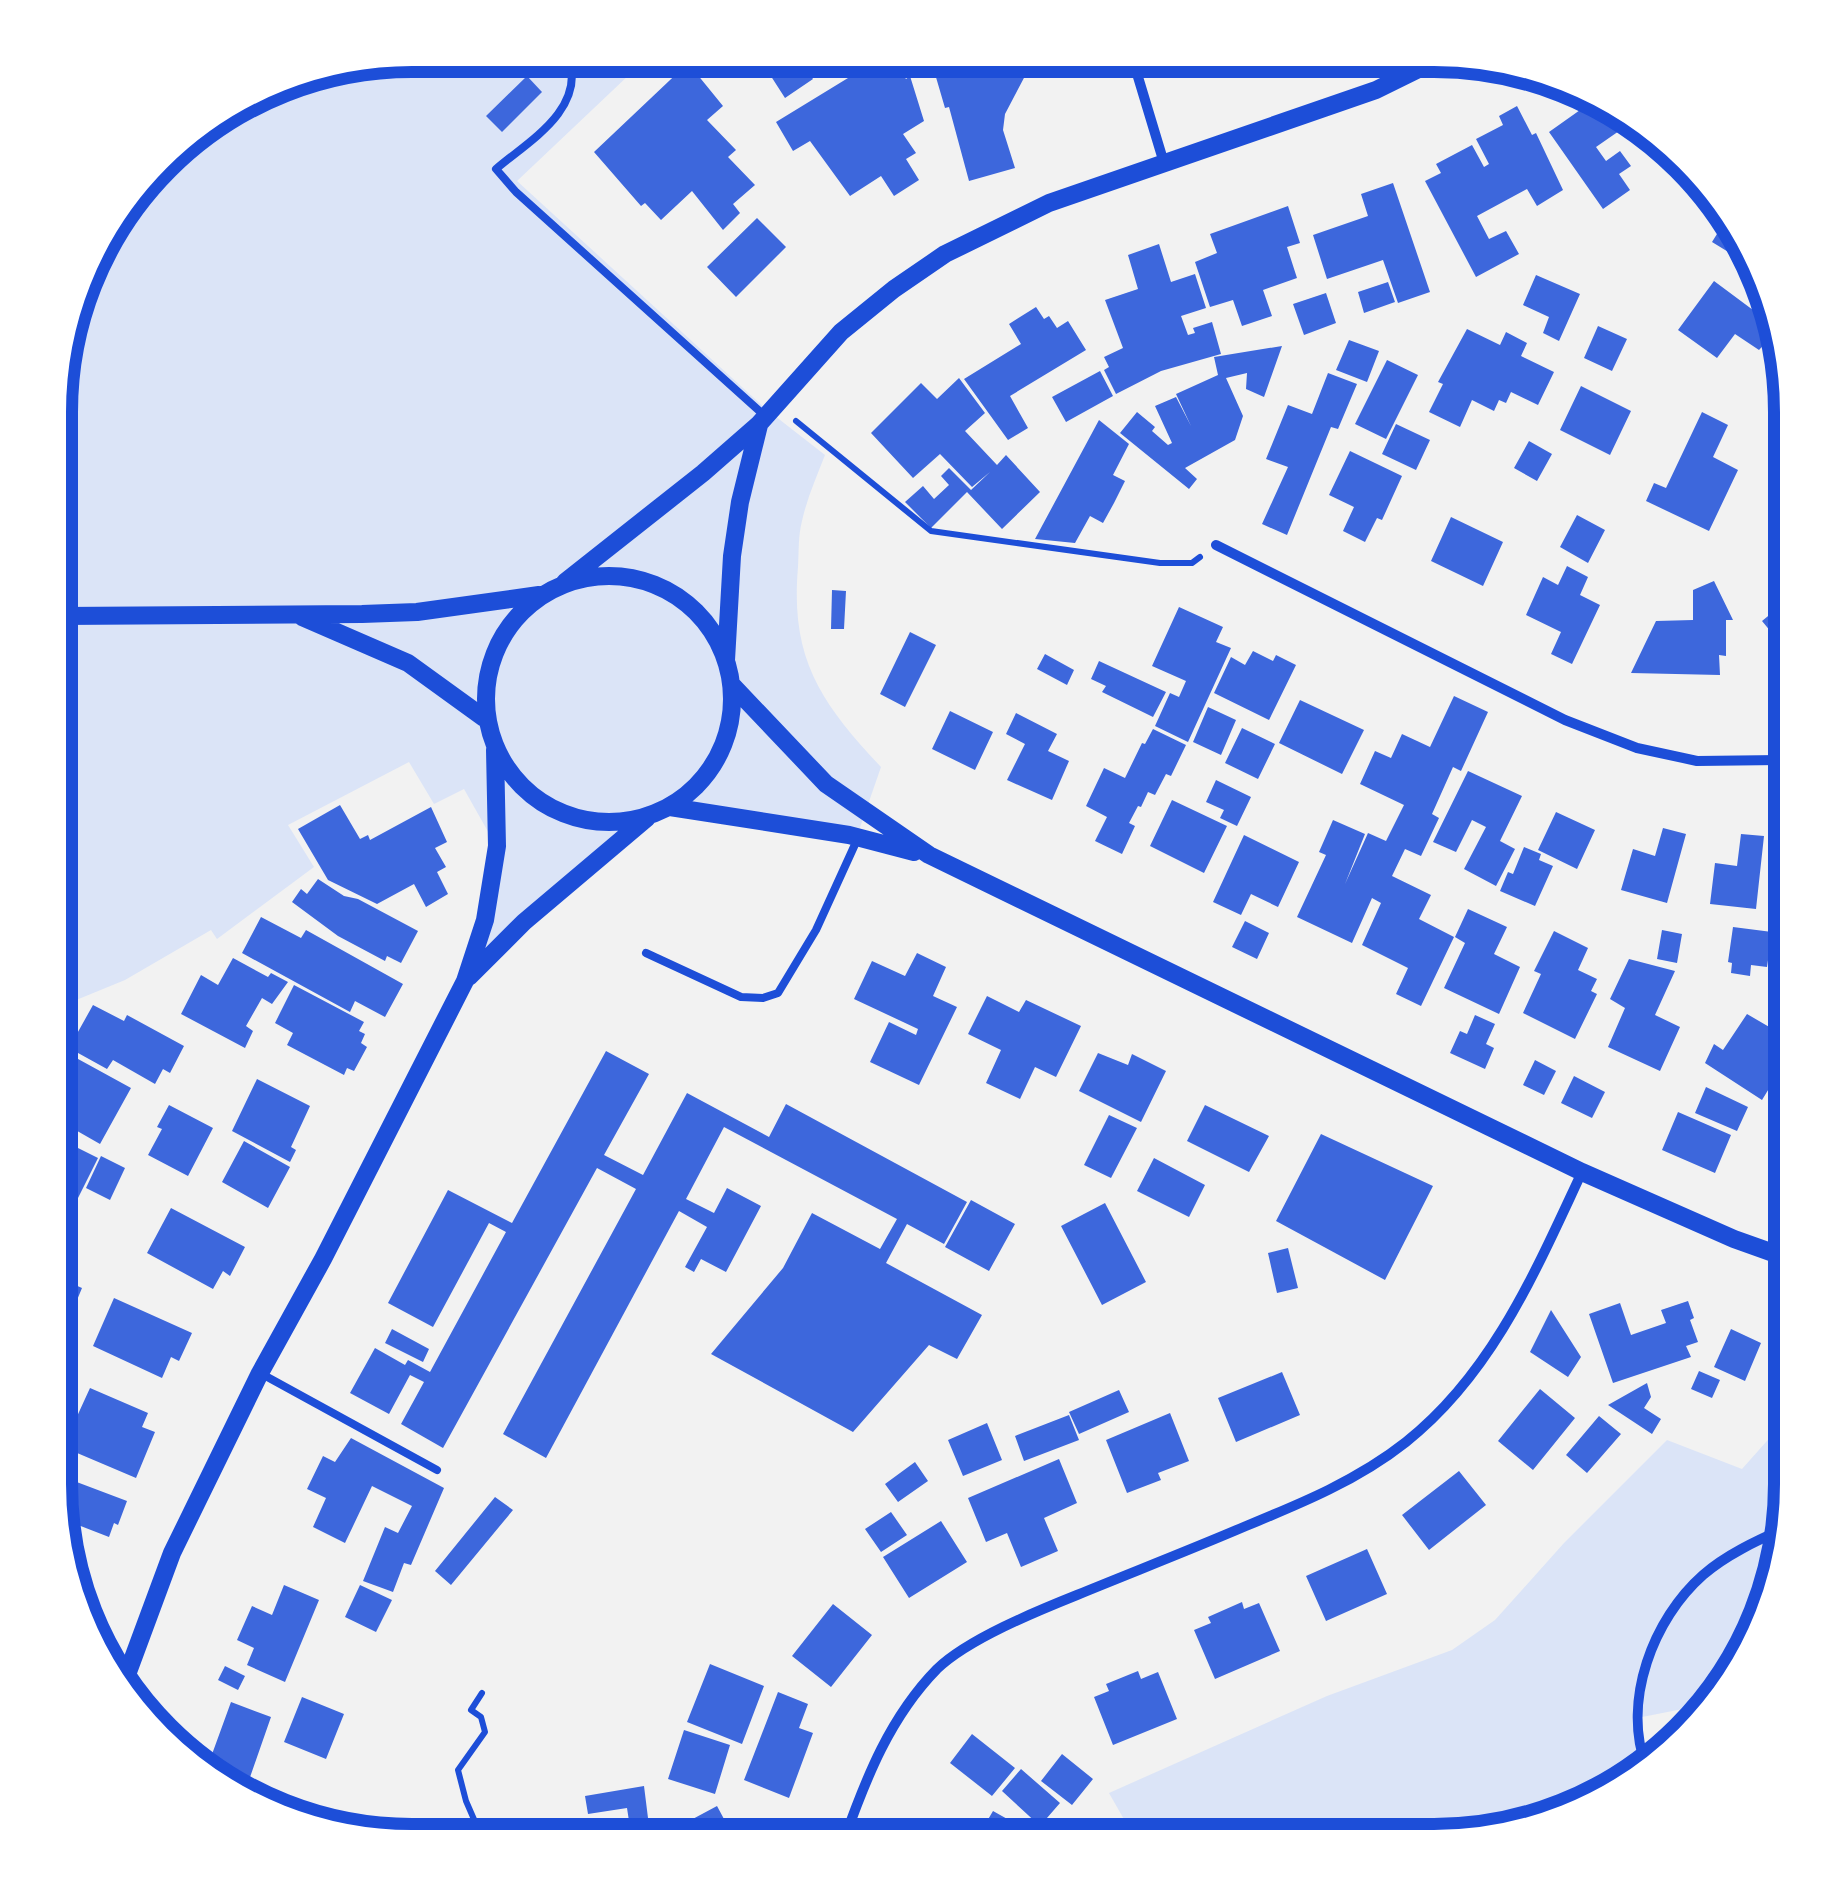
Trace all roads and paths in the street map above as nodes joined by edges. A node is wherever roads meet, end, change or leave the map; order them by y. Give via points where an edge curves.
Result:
1 (573, 72) edge
2 (1137, 72) edge
3 (1413, 72) edge
4 (1164, 163) junction
5 (762, 420) junction
6 (820, 441) dead end
7 (1216, 545) joint
8 (565, 582) junction
9 (540, 595) junction
10 (297, 615) junction
11 (72, 616) edge
12 (726, 660) junction
13 (731, 684) junction
14 (484, 718) junction
15 (496, 750) junction
16 (1773, 760) edge
17 (670, 807) junction
18 (649, 816) junction
19 (858, 838) junction
20 (929, 856) junction
21 (646, 952) dead end
22 (465, 981) junction
23 (1582, 1172) junction
24 (1773, 1252) edge
25 (260, 1373) junction
26 (437, 1470) dead end
27 (1769, 1537) edge
28 (129, 1669) edge
29 (482, 1694) dead end
30 (1643, 1751) edge
31 (475, 1823) edge
32 (850, 1823) edge

1 - 5 lane via 562,112 496,169
2 - 4 street
3 - 4 street
4 - 5 street via 1050,203 944,254 841,332
5 - 8 street
5 - 12 street via 740,502
6 - 7 path via 931,531 1160,563 1192,562
7 - 16 street via 1566,720 1637,748 1697,761
8 - 9 street
8 - 12 street via 614,575 662,586 701,616
9 - 10 street via 417,612
9 - 14 street via 494,651
10 - 11 street
10 - 14 street via 408,663
12 - 13 street
13 - 17 street via 720,755
13 - 20 street via 826,784
14 - 15 street
15 - 18 street via 522,787 559,813 604,824
15 - 22 street via 496,846 485,920
17 - 18 street
17 - 19 street
18 - 22 street
19 - 20 street
19 - 21 lane via 778,993 741,997
20 - 23 street
22 - 25 street
23 - 24 street
23 - 32 street via 1504,1332 1431,1420 1389,1455 1312,1499 1035,1612 940,1666 887,1736
25 - 26 lane
25 - 28 street via 172,1554
27 - 30 street via 1702,1576 1661,1627 1639,1700
29 - 31 path via 472,1710 485,1732 458,1770

